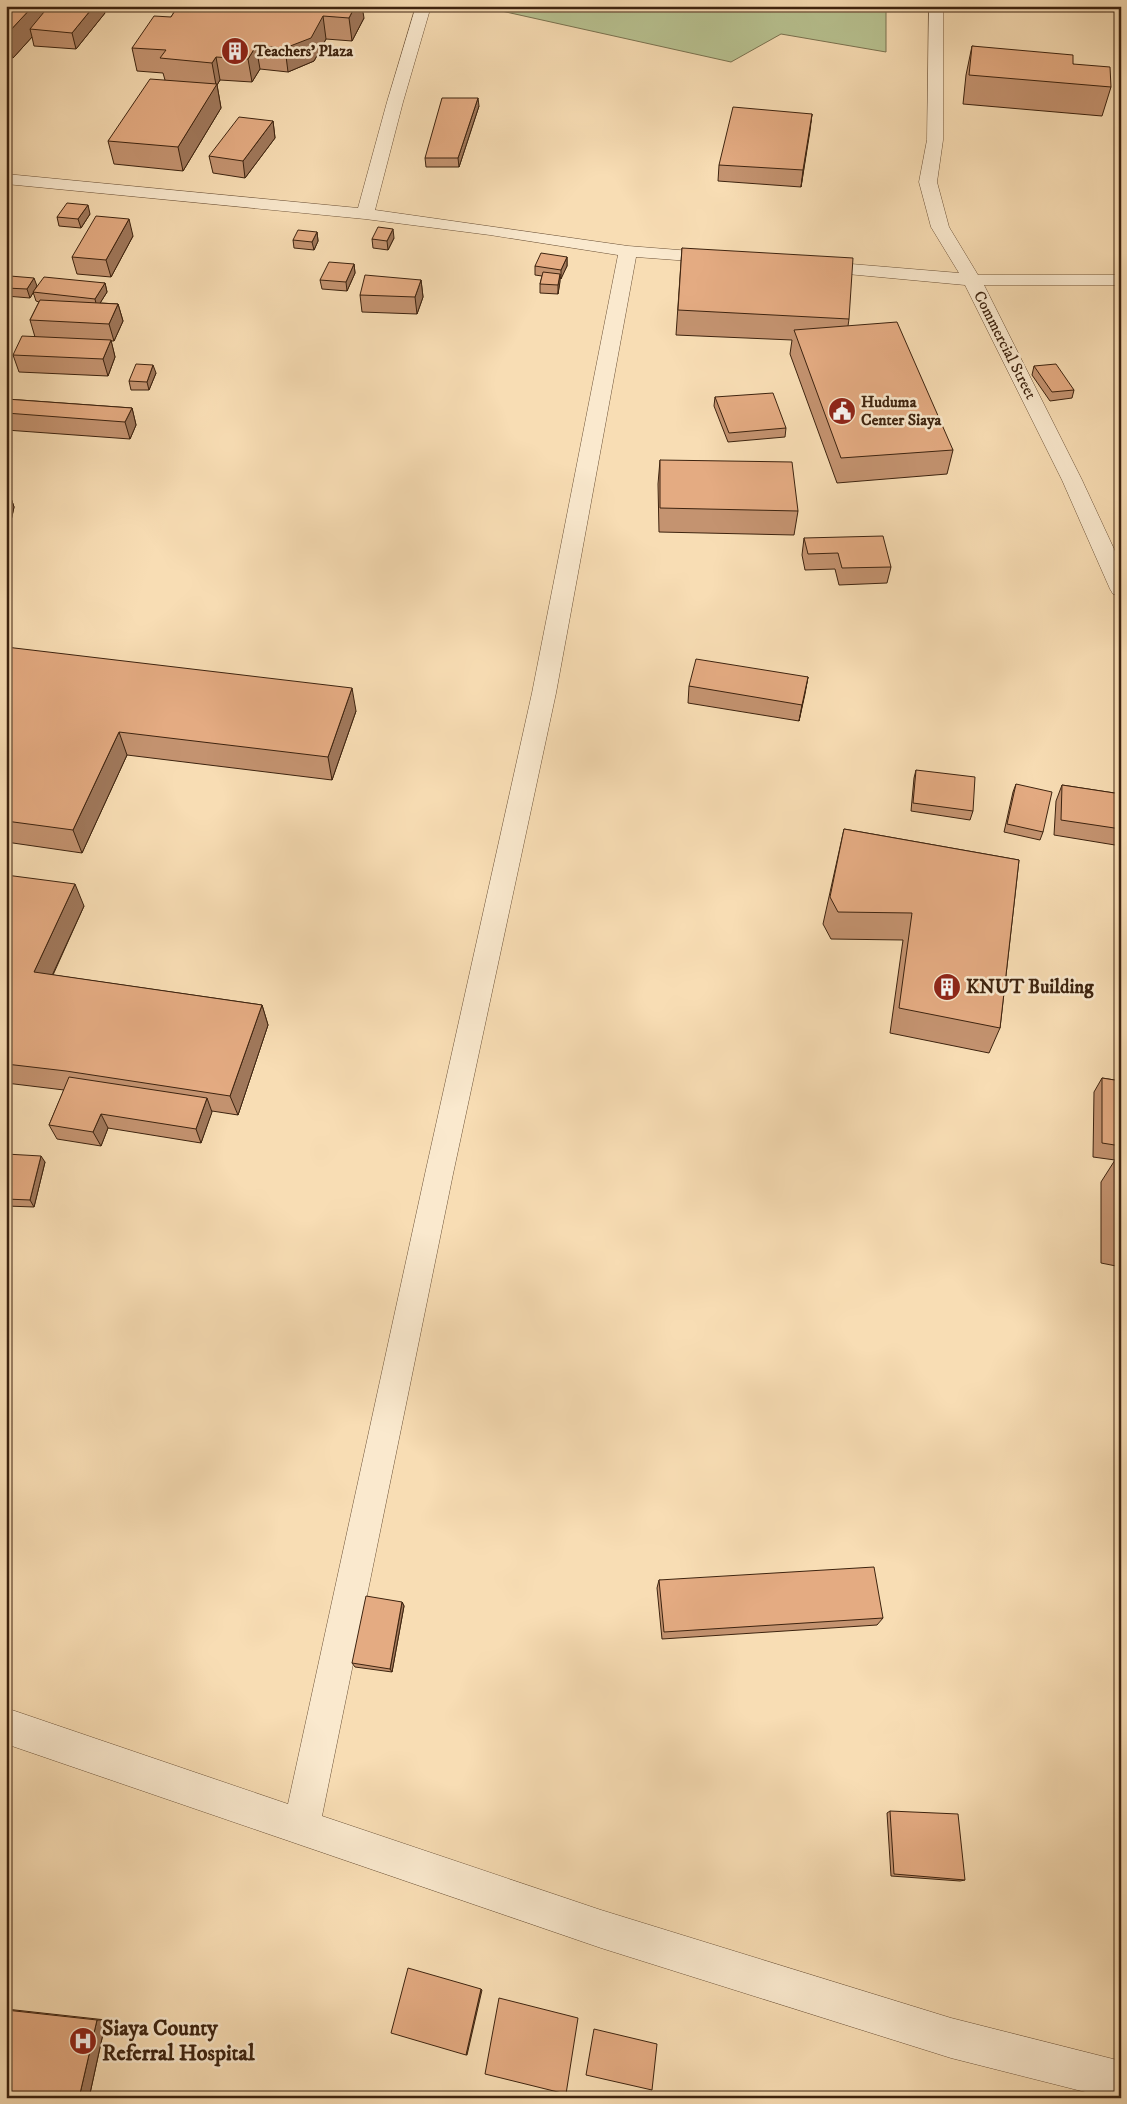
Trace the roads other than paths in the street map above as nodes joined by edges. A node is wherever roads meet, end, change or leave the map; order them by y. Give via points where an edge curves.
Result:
1 (424, 6) edge
2 (936, 6) edge
3 (6, 180) edge
4 (365, 214) junction
5 (628, 251) junction
6 (733, 259) edge
7 (800, 265) edge
8 (972, 280) junction
9 (1121, 280) edge
10 (1121, 589) edge
11 (6, 1726) edge
12 (301, 1827) junction
13 (1121, 2082) edge

1 - 4 street
2 - 8 street via 935,140 928,182 940,227
3 - 4 street
4 - 5 street
5 - 6 street
5 - 12 street via 544,694
7 - 8 street, Commercial Street
8 - 9 street
8 - 10 street, Commercial Street via 1072,480
11 - 12 street
12 - 13 street via 601,1929 942,2035

